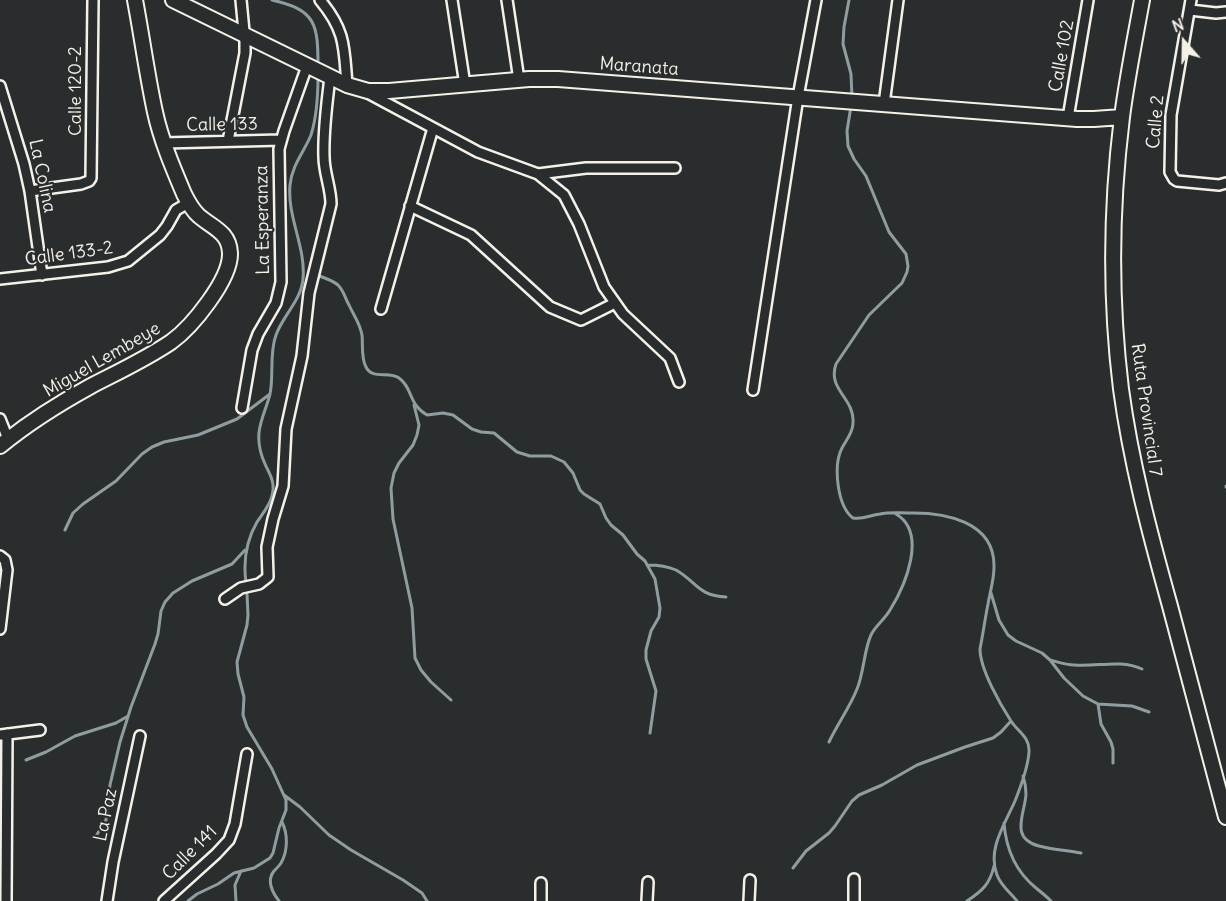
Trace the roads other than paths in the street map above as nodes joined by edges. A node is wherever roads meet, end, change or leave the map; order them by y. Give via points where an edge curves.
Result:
1 (93, 0) edge
2 (135, 0) edge
3 (173, 0) edge
4 (241, 0) edge
5 (320, 0) edge
6 (452, 0) edge
7 (507, 0) edge
8 (816, 0) edge
9 (898, 0) edge
10 (1088, 0) edge
11 (1142, 0) edge
12 (1191, 5) edge
13 (1226, 12) edge
14 (244, 35) junction
15 (308, 66) junction
16 (330, 77) junction
17 (519, 80) junction
18 (465, 85) junction
19 (0, 86) edge
20 (354, 88) junction
21 (798, 97) junction
22 (884, 104) junction
23 (1122, 117) junction
24 (1068, 118) junction
25 (433, 128) junction
26 (281, 140) junction
27 (228, 141) junction
28 (164, 142) junction
29 (675, 168) dead end
30 (538, 174) junction
31 (1225, 183) edge
32 (30, 191) junction
33 (188, 203) junction
34 (411, 206) junction
35 (42, 274) junction
36 (0, 279) edge
37 (615, 303) junction
38 (381, 309) dead end
39 (679, 381) dead end
40 (753, 390) dead end
41 (242, 408) dead end
42 (0, 419) edge
43 (4, 443) edge
44 (2, 558) edge
45 (225, 598) dead end
46 (0, 629) edge
47 (40, 730) dead end
48 (3, 734) edge
49 (140, 736) dead end
50 (247, 754) dead end
51 (1226, 817) edge
52 (854, 879) dead end
53 (750, 880) dead end
54 (648, 882) dead end
55 (541, 883) dead end
56 (6, 901) edge
57 (107, 901) edge
58 (164, 901) edge
59 (541, 901) edge
60 (647, 901) edge
61 (749, 901) edge
62 (854, 901) edge

1 - 32 street, Calle 120-2 via 92,174 89,181 81,184
2 - 28 street, Miguel Lembeye via 155,113
3 - 14 street, Maranata
4 - 14 street
5 - 20 street via 340,31
6 - 18 street
7 - 17 street
8 - 21 street
9 - 22 street
10 - 24 street, Calle 102
11 - 23 street, Ruta Provincial 7
12 - 13 street
12 - 31 street, Calle 2 via 1171,115 1169,168 1177,181
14 - 15 street, Maranata
14 - 27 street via 245,53
15 - 16 street, Maranata
15 - 26 street, La Esperanza
16 - 20 street, Maranata
16 - 45 street via 324,159 331,204 309,293 302,356 286,429 283,486 267,547 268,577
17 - 18 street, Maranata
17 - 21 street, Maranata via 558,79
18 - 20 street, Maranata via 389,92
19 - 32 street, La Colina
20 - 25 street
21 - 22 street, Maranata
21 - 40 street
22 - 24 street, Maranata
23 - 24 street, Maranata
23 - 51 street, Ruta Provincial 7 via 1114,244 1121,389 1140,494
25 - 30 street via 478,152
25 - 34 street
26 - 27 street, Calle 133
26 - 41 street, La Esperanza via 281,282 276,303 252,351
27 - 28 street, Calle 133
28 - 33 street, Miguel Lembeye
29 - 30 street via 586,168
30 - 37 street via 564,195 604,287
32 - 35 street, La Colina
33 - 35 street, Calle 133-2 via 176,210 160,235 128,261
33 - 43 street, Miguel Lembeye via 223,233 230,251 225,275 200,312 171,342 74,396
34 - 37 street via 471,235 550,308 581,320
34 - 38 street
35 - 36 street, Calle 133-2
37 - 39 street via 670,358
42 - 43 street
44 - 46 street via 7,570
47 - 48 street
48 - 56 street
49 - 57 street, La Paz
50 - 58 street, Calle 141 via 229,840
52 - 62 street
53 - 61 street
54 - 60 street
55 - 59 street

